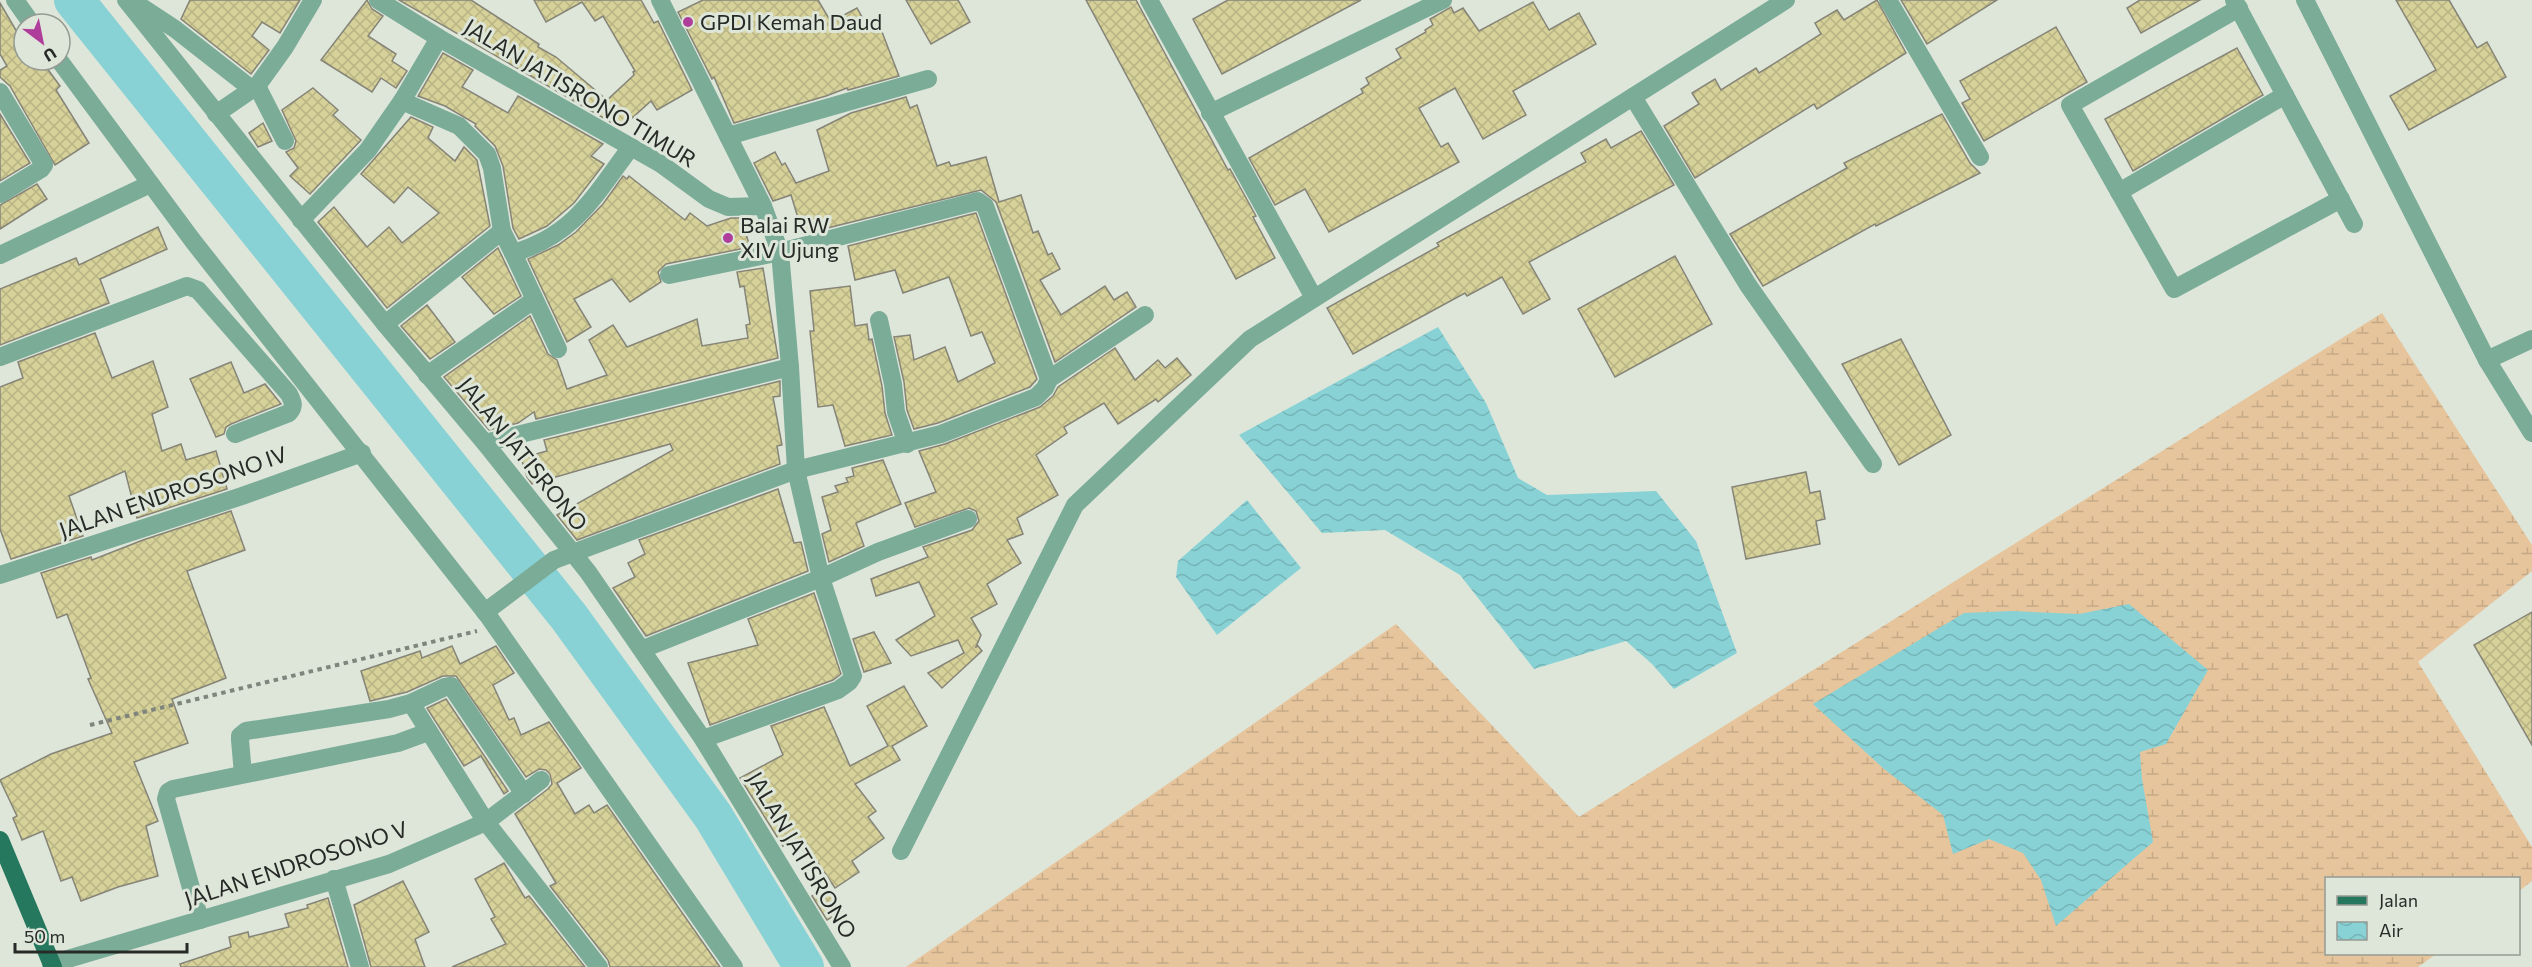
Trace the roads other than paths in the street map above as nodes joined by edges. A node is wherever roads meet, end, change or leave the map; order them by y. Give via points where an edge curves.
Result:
1 (126, 0) edge
2 (131, 0) edge
3 (313, 0) edge
4 (378, 0) edge
5 (1149, 0) edge
6 (1443, 0) edge
7 (1786, 0) edge
8 (1888, 0) edge
9 (2305, 0) edge
10 (662, 1) edge
11 (2236, 4) edge
12 (439, 38) junction
13 (68, 72) edge
14 (928, 79) dead end
15 (255, 88) junction
16 (0, 92) edge
17 (2285, 95) junction
18 (1633, 97) junction
19 (402, 101) junction
20 (1210, 113) junction
21 (216, 114) junction
22 (728, 136) junction
23 (285, 141) dead end
24 (631, 147) junction
25 (1980, 157) dead end
26 (150, 184) junction
27 (2119, 192) junction
28 (0, 194) edge
29 (2341, 199) junction
30 (762, 206) junction
31 (301, 220) junction
32 (2354, 224) dead end
33 (502, 231) junction
34 (780, 252) junction
35 (513, 253) junction
36 (0, 255) edge
37 (669, 275) dead end
38 (1314, 298) junction
39 (534, 300) junction
40 (1145, 315) dead end
41 (879, 320) dead end
42 (385, 324) junction
43 (2532, 339) edge
44 (558, 349) dead end
45 (0, 357) edge
46 (2487, 360) junction
47 (790, 367) junction
48 (427, 375) junction
49 (1047, 383) junction
50 (2532, 433) edge
51 (235, 434) dead end
52 (485, 443) junction
53 (907, 444) junction
54 (362, 453) junction
55 (1873, 464) dead end
56 (796, 470) junction
57 (968, 519) dead end
58 (572, 554) junction
59 (0, 575) edge
60 (822, 578) junction
61 (485, 612) junction
62 (643, 649) junction
63 (411, 703) junction
64 (428, 732) junction
65 (703, 739) junction
66 (243, 774) junction
67 (541, 780) dead end
68 (524, 794) junction
69 (486, 822) junction
70 (0, 840) edge
71 (901, 851) dead end
72 (334, 879) junction
73 (200, 920) junction
74 (52, 965) edge
75 (360, 967) edge
76 (599, 967) edge
77 (734, 967) edge
78 (842, 967) edge

1 - 21 street, JALAN JATISRONO
2 - 15 street
3 - 15 street
4 - 12 street, JALAN JATISRONO TIMUR
5 - 20 street
6 - 20 street
7 - 18 street
8 - 25 street
9 - 46 street
10 - 22 street
11 - 17 street
11 - 27 street via 2070,105
12 - 19 street
12 - 24 street, JALAN JATISRONO TIMUR
13 - 26 street
14 - 22 street
15 - 21 street
15 - 23 street
16 - 28 street via 44,165
17 - 27 street
17 - 29 street
18 - 38 street
18 - 55 street via 1748,285
19 - 31 street via 368,150
19 - 33 street via 459,126 487,154
20 - 38 street
21 - 31 street, JALAN JATISRONO
22 - 30 street
24 - 30 street, JALAN JATISRONO TIMUR via 709,199 728,207
24 - 35 street via 577,219 543,243
26 - 36 street
26 - 54 street
27 - 29 street via 2174,289
29 - 32 street
30 - 34 street
31 - 42 street, JALAN JATISRONO
33 - 35 street
33 - 42 street
34 - 37 street
34 - 47 street
34 - 49 street via 978,201 985,206
35 - 39 street
38 - 71 street via 1250,339 1075,505
39 - 44 street
39 - 48 street
40 - 49 street
41 - 53 street via 896,412
42 - 48 street, JALAN JATISRONO
43 - 46 street
45 - 51 street via 187,286 198,290 293,402 289,413
46 - 50 street
47 - 52 street
47 - 56 street
48 - 52 street, JALAN JATISRONO
49 - 53 street via 1036,397
52 - 58 street, JALAN JATISRONO
53 - 56 street
54 - 59 street, JALAN ENDROSONO IV
54 - 61 street
56 - 58 street
56 - 60 street
57 - 60 street via 878,552
58 - 61 street via 554,560
58 - 62 street, JALAN JATISRONO
60 - 62 street
60 - 65 street via 853,676 849,682 838,690
61 - 77 street
62 - 65 street, JALAN JATISRONO
63 - 64 street
63 - 66 street via 246,731 240,736
63 - 68 street via 451,686
64 - 66 street via 398,743
64 - 69 street
65 - 78 street, JALAN JATISRONO
66 - 73 street via 168,792 166,799
67 - 68 street, JALAN ENDROSONO V
68 - 69 street, JALAN ENDROSONO V
69 - 72 street, JALAN ENDROSONO V via 389,864
69 - 76 street
70 - 74 main road
72 - 73 street, JALAN ENDROSONO V
72 - 75 street
73 - 74 street, JALAN ENDROSONO V

